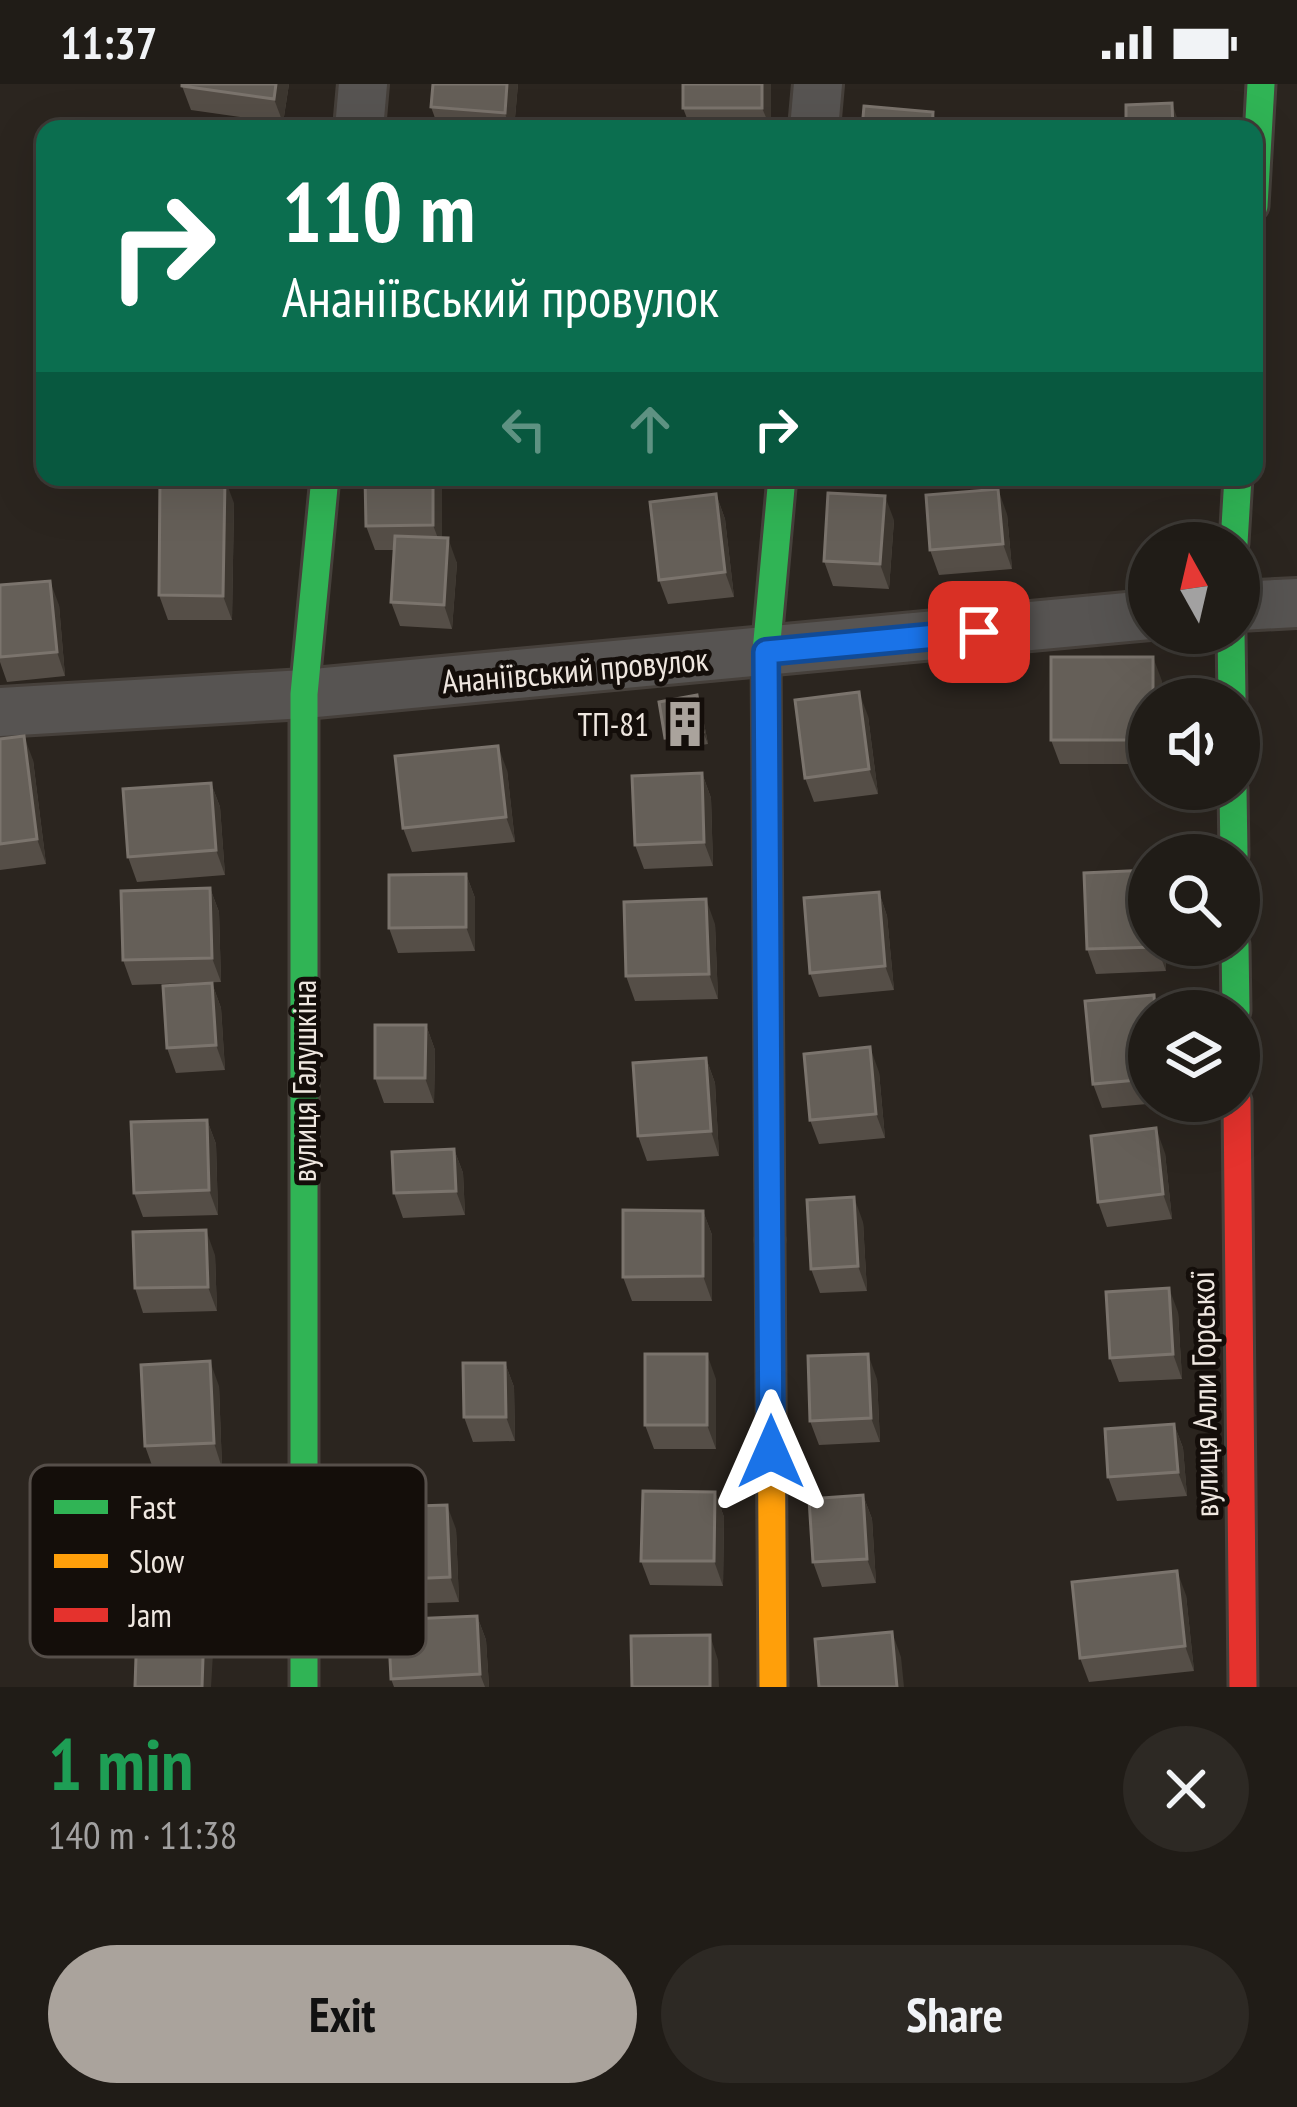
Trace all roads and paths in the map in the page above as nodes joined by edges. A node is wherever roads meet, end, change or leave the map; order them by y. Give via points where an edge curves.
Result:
1 (364, 84) edge
2 (818, 84) edge
3 (1261, 84) edge
4 (360, 120) edge
5 (815, 120) edge
6 (1259, 120) edge
7 (324, 486) edge
8 (781, 486) edge
9 (1237, 486) edge
10 (1235, 522) edge
11 (1297, 603) edge
12 (1260, 605) edge
13 (1128, 617) edge
14 (766, 652) junction
15 (304, 694) junction
16 (0, 712) edge
17 (1237, 1122) edge
18 (304, 1465) edge
19 (773, 1687) edge
20 (1244, 1687) edge

1 - 4 street
2 - 5 street
3 - 6 street
7 - 15 street, вулиця Галушкіна
8 - 14 street
9 - 10 street
11 - 12 street
13 - 14 street, Ананіївський провулок
14 - 15 street, Ананіївський провулок
14 - 19 street
15 - 16 street, Ананіївський провулок
15 - 18 street, вулиця Галушкіна
17 - 20 street, вулиця Алли Горської

